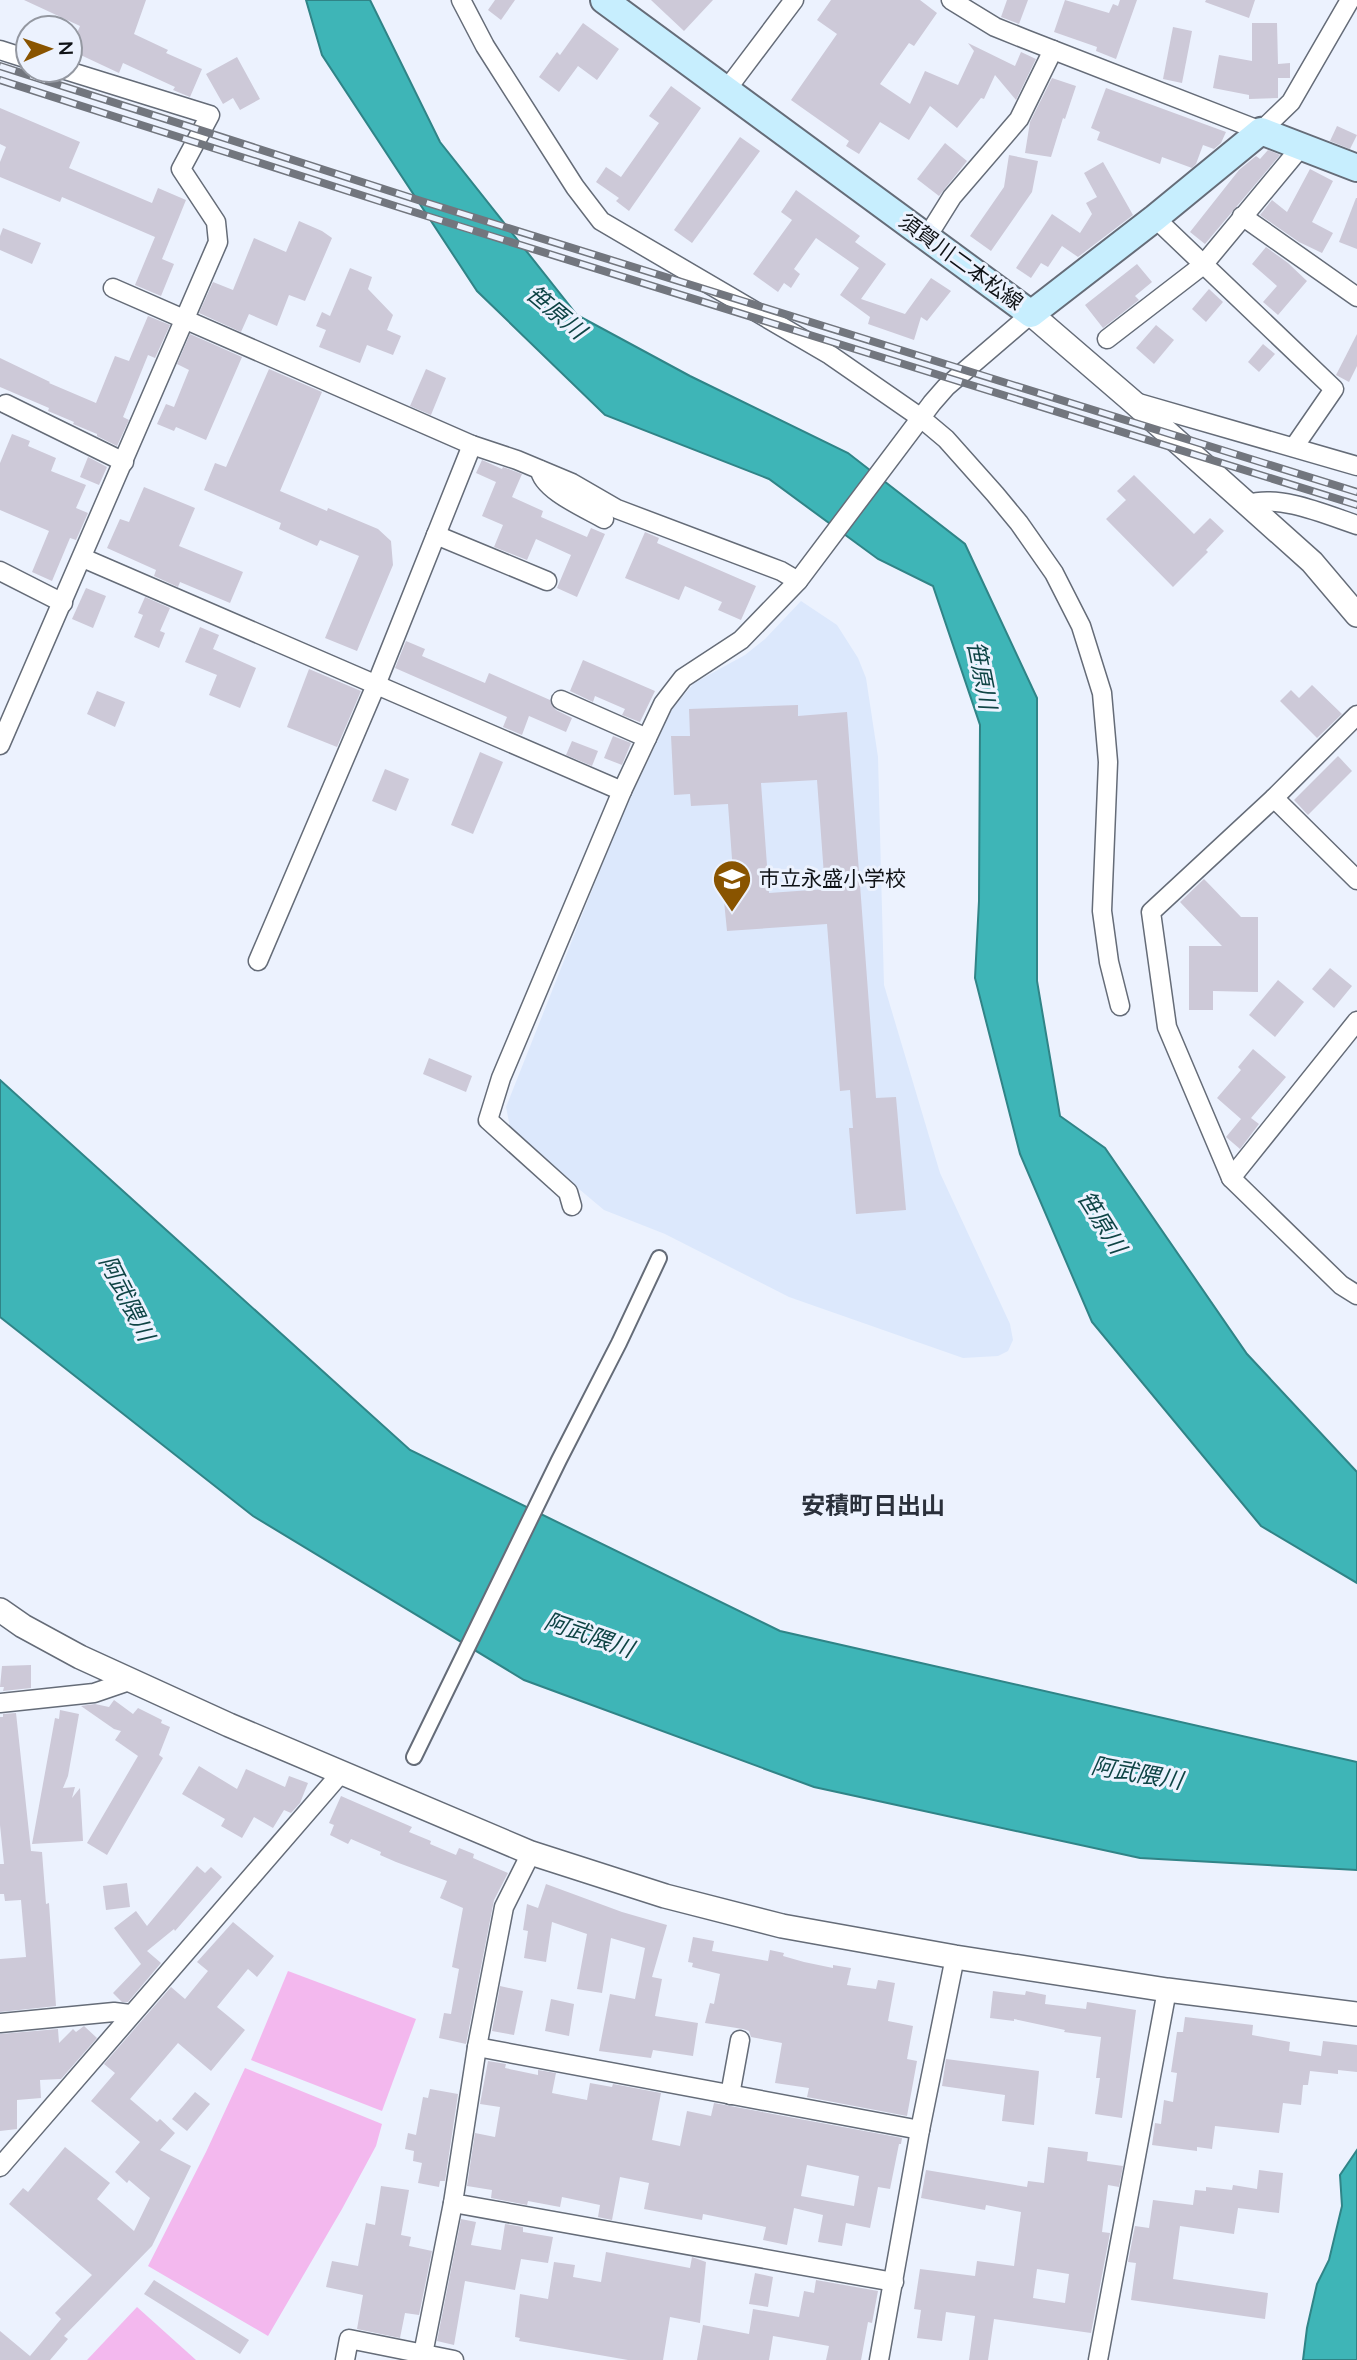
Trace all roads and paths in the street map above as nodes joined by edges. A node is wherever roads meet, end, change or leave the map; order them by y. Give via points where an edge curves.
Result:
1 (461, 0) edge
2 (604, 0) edge
3 (794, 0) edge
4 (951, 0) edge
5 (1350, 0) edge
6 (1054, 50) junction
7 (84, 76) edge
8 (727, 89) junction
9 (1261, 131) junction
10 (1301, 147) junction
11 (1357, 168) edge
12 (1242, 216) junction
13 (1155, 218) junction
14 (927, 237) junction
15 (1203, 265) junction
16 (113, 288) dead end
17 (1357, 297) edge
18 (1031, 314) junction
19 (185, 319) junction
20 (1107, 339) dead end
21 (1132, 401) junction
22 (6, 404) dead end
23 (918, 423) junction
24 (472, 445) junction
25 (1294, 447) junction
26 (124, 462) junction
27 (1357, 466) edge
28 (540, 470) junction
29 (1248, 503) junction
30 (604, 519) dead end
31 (1357, 525) edge
32 (436, 535) junction
33 (83, 558) junction
34 (0, 571) edge
35 (801, 576) junction
36 (547, 581) dead end
37 (63, 603) junction
38 (1357, 615) edge
39 (376, 685) junction
40 (561, 700) dead end
41 (1357, 715) edge
42 (647, 738) junction
43 (0, 745) edge
44 (622, 791) junction
45 (1274, 798) junction
46 (1357, 880) edge
47 (258, 961) dead end
48 (1121, 1006) dead end
49 (1357, 1021) edge
50 (1231, 1178) junction
51 (572, 1206) dead end
52 (659, 1258) dead end
53 (1357, 1295) edge
54 (0, 1610) edge
55 (132, 1680) junction
56 (0, 1703) edge
57 (414, 1757) dead end
58 (342, 1772) junction
59 (531, 1853) junction
60 (956, 1957) junction
61 (1167, 1990) junction
62 (130, 2014) junction
63 (1357, 2014) edge
64 (0, 2023) edge
65 (740, 2040) dead end
66 (477, 2047) junction
67 (730, 2095) junction
68 (920, 2130) junction
69 (0, 2167) edge
70 (453, 2203) junction
71 (894, 2282) junction
72 (422, 2354) junction
73 (345, 2360) edge
74 (454, 2360) edge
75 (879, 2360) edge
76 (1098, 2360) edge

1 - 23 street via 485,46 601,221 830,355
2 - 8 main road, 須賀川二本松線
3 - 8 street
4 - 6 street via 995,26
5 - 9 street via 1291,102
6 - 9 street
6 - 14 street via 1019,119 952,197
7 - 19 street via 210,114 181,169 216,222 218,242
8 - 14 main road, 須賀川二本松線
9 - 10 main road
9 - 13 main road, 須賀川二本松線
10 - 11 main road
10 - 12 street
12 - 15 street
12 - 17 street
13 - 15 street
13 - 18 main road, 須賀川二本松線
14 - 18 main road, 須賀川二本松線
15 - 20 street
15 - 25 street via 1334,389
16 - 19 street
18 - 21 street
18 - 23 street via 946,387
19 - 24 street
19 - 26 street
21 - 25 street
21 - 29 street
22 - 26 street
23 - 35 street
23 - 48 street via 946,439 1019,523 1072,604 1091,653 1102,693 1108,762 1102,911
24 - 28 street
24 - 32 street
25 - 27 street
26 - 33 street
28 - 30 street via 552,488
28 - 35 street via 617,509
29 - 31 street via 1293,505
29 - 38 street via 1312,562
32 - 36 street
32 - 39 street
33 - 37 street
33 - 39 street
34 - 37 street
35 - 42 street via 741,640 682,678
37 - 43 street
39 - 44 street
39 - 47 street
40 - 42 street
41 - 45 street
42 - 44 street
44 - 51 street via 501,1078 488,1120 568,1192
45 - 46 street
45 - 50 street via 1151,912 1167,1027
49 - 50 street
50 - 53 street via 1341,1285
52 - 57 street
54 - 55 street via 34,1633
55 - 56 street via 94,1693
55 - 58 street
58 - 59 street
58 - 62 street
59 - 60 street via 665,1896 782,1926
59 - 66 street via 504,1907
60 - 61 street
60 - 68 street
61 - 63 street
61 - 76 street
62 - 64 street via 114,2011
62 - 69 street
65 - 67 street
66 - 67 street
66 - 70 street
67 - 68 street
68 - 71 street
70 - 71 street
70 - 72 street
71 - 75 street
72 - 73 street via 349,2339
72 - 74 street

